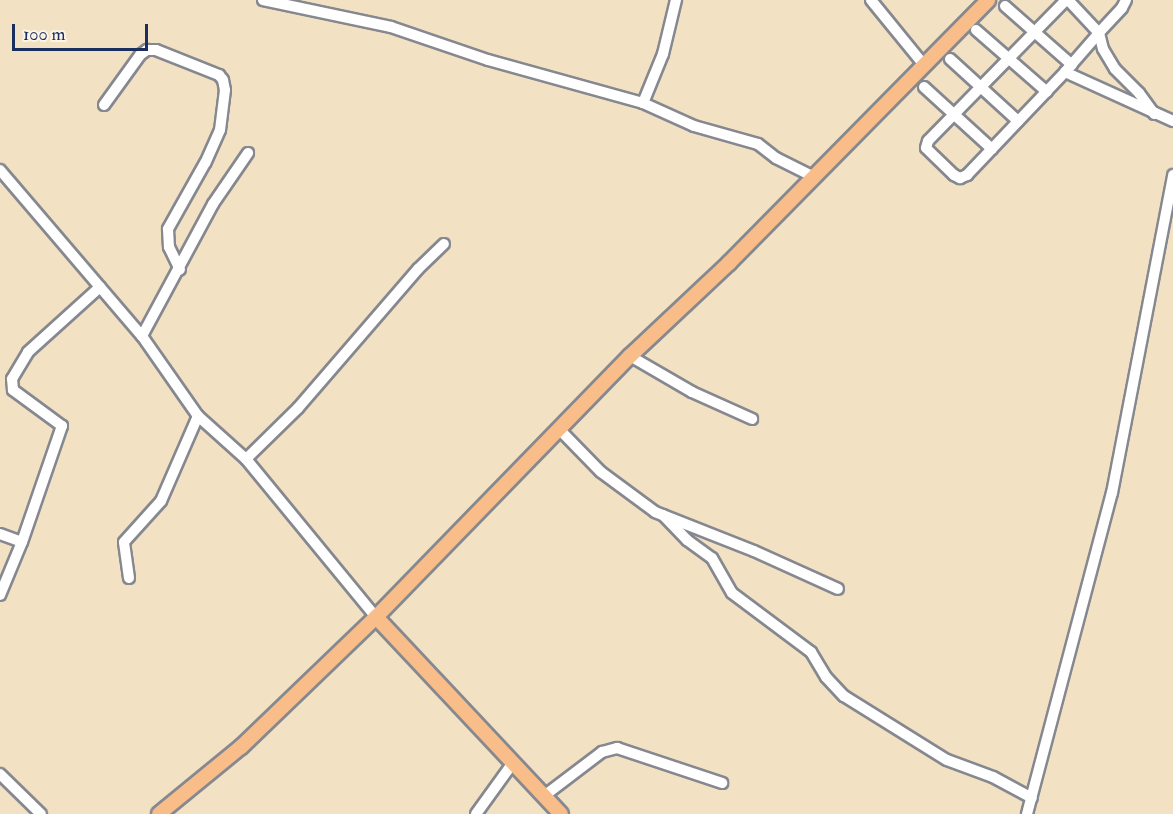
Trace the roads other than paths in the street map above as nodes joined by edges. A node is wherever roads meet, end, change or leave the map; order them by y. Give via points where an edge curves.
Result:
1 (263, 0) edge
2 (676, 0) edge
3 (871, 0) edge
4 (988, 0) edge
5 (1067, 0) edge
6 (1126, 0) edge
7 (301, 4) edge
8 (1005, 6) dead end
9 (976, 30) dead end
10 (1034, 32) junction
11 (1099, 33) junction
12 (950, 59) dead end
13 (1007, 60) junction
14 (924, 65) junction
15 (1068, 69) junction
16 (924, 87) dead end
17 (981, 87) junction
18 (1047, 92) junction
19 (643, 103) junction
20 (104, 105) dead end
21 (1154, 114) junction
22 (953, 115) junction
23 (1018, 121) junction
24 (1173, 121) edge
25 (992, 149) junction
26 (248, 153) dead end
27 (0, 170) edge
28 (1173, 175) edge
29 (814, 177) junction
30 (1172, 191) edge
31 (444, 244) dead end
32 (180, 270) junction
33 (100, 287) junction
34 (142, 336) junction
35 (630, 356) junction
36 (198, 416) junction
37 (752, 419) dead end
38 (560, 429) junction
39 (246, 459) junction
40 (663, 515) junction
41 (0, 534) edge
42 (22, 542) junction
43 (129, 579) dead end
44 (838, 589) dead end
45 (0, 595) edge
46 (376, 617) junction
47 (512, 764) junction
48 (0, 774) edge
49 (722, 783) dead end
50 (544, 796) junction
51 (1032, 798) junction
52 (41, 814) edge
53 (159, 814) edge
54 (476, 814) edge
55 (561, 814) edge
56 (1027, 814) edge

1 - 7 street
2 - 19 street via 663,54
3 - 14 street
4 - 14 main road
5 - 10 street
5 - 11 street
6 - 11 street
7 - 19 street
8 - 10 street
9 - 13 street
10 - 13 street
10 - 15 street
11 - 15 street
11 - 21 street via 1103,50 1115,69
12 - 17 street
13 - 17 street
13 - 18 street
14 - 29 main road
15 - 18 street
15 - 21 street
16 - 22 street
17 - 22 street
17 - 23 street
18 - 23 street
19 - 29 street via 694,126 759,144 776,158
20 - 32 street via 147,51 156,50 223,80 220,130 168,229 169,247
21 - 24 street
22 - 25 street
22 - 25 street via 926,148 954,175 967,175
23 - 25 street
26 - 32 street via 213,204
27 - 33 street
28 - 30 street
29 - 35 main road
30 - 51 street via 1112,493
31 - 39 street via 298,408
32 - 34 street
33 - 34 street
33 - 42 street via 28,351 12,379 13,390 63,426
34 - 36 street
35 - 37 street via 692,392
35 - 38 main road
36 - 39 street
36 - 43 street via 161,501 124,542
38 - 40 street via 623,491
38 - 46 main road
39 - 46 street
40 - 44 street
40 - 51 street via 712,558 732,593 811,652 844,696 947,760 993,777
41 - 42 street
42 - 45 street
46 - 47 main road
46 - 53 main road via 241,747
47 - 50 main road
47 - 54 street
48 - 52 street
49 - 50 street via 617,748 602,752
50 - 55 main road
51 - 56 street

